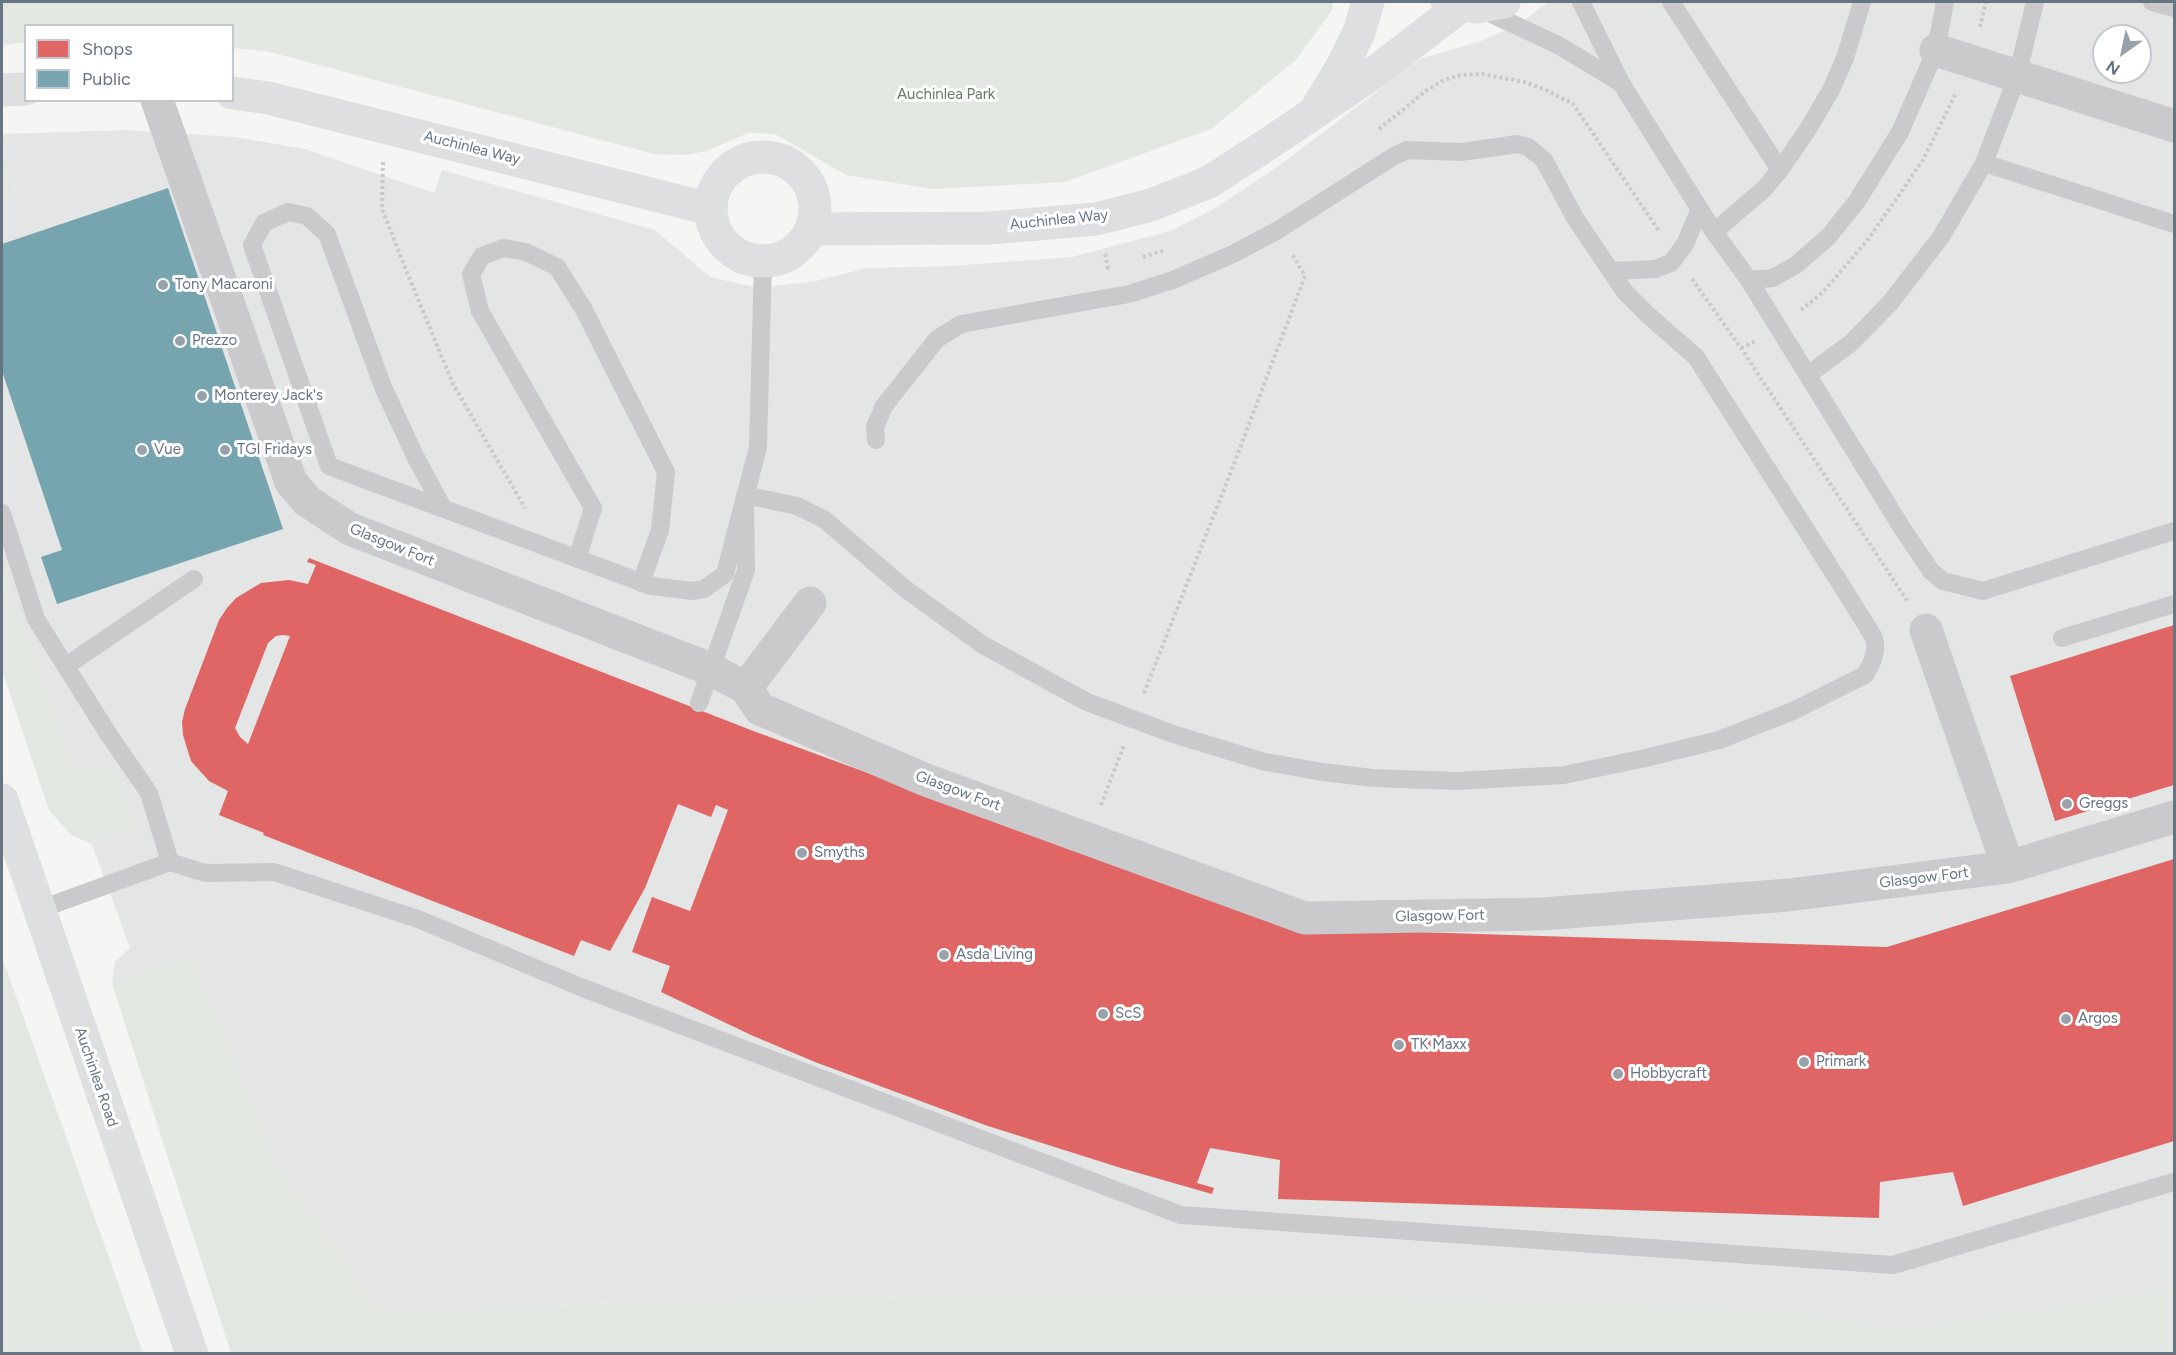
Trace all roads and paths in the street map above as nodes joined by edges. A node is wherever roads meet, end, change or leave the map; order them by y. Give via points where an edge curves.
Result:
1 (1368, 2) edge
2 (1581, 2) edge
3 (1671, 2) edge
4 (1862, 2) edge
5 (1945, 2) edge
6 (2035, 2) edge
7 (2152, 2) edge
8 (1472, 4) edge
9 (2175, 8) edge
10 (1936, 50) junction
11 (2017, 77) junction
12 (1621, 84) junction
13 (24, 89) edge
14 (2, 90) edge
15 (234, 93) edge
16 (158, 102) edge
17 (1316, 110) junction
18 (384, 126) junction
19 (2175, 126) edge
20 (1984, 163) junction
21 (1780, 170) junction
22 (710, 209) junction
23 (1700, 209) junction
24 (1096, 219) junction
25 (2175, 224) edge
26 (812, 230) junction
27 (1278, 230) junction
28 (1714, 232) junction
29 (1171, 248) dead end
30 (1140, 258) dead end
31 (763, 261) junction
32 (1119, 264) dead end
33 (1612, 271) junction
34 (1749, 280) junction
35 (1808, 375) junction
36 (876, 440) dead end
37 (745, 495) junction
38 (443, 508) junction
39 (2, 513) edge
40 (2175, 531) edge
41 (520, 537) junction
42 (577, 559) junction
43 (194, 579) dead end
44 (641, 583) junction
45 (810, 603) dead end
46 (2175, 604) edge
47 (1926, 630) dead end
48 (2062, 638) dead end
49 (66, 666) junction
50 (710, 669) junction
51 (746, 688) junction
52 (699, 702) dead end
53 (1134, 720) junction
54 (2, 800) edge
55 (2175, 818) edge
56 (1091, 840) junction
57 (170, 862) junction
58 (2008, 867) junction
59 (38, 910) junction
60 (2175, 1182) edge
61 (192, 1353) edge

1 - 17 street, Auchinlea Way via 1355,40
2 - 12 lane
3 - 21 lane
4 - 21 lane via 1831,90
5 - 10 lane
6 - 11 lane
7 - 9 lane
8 - 12 lane via 1558,45
8 - 17 street, Auchinlea Way
10 - 11 street
10 - 34 lane via 1900,132 1857,201 1829,236 1785,273
11 - 19 street
11 - 20 lane
12 - 23 lane
13 - 14 street
15 - 18 street, Auchinlea Way
16 - 50 street, Glasgow Fort via 291,482 307,501 350,529
17 - 24 street, Auchinlea Way via 1209,182 1151,205
18 - 22 street, Auchinlea Way
18 - 41 path via 382,209 453,384 527,513
20 - 25 lane
20 - 35 lane via 1941,237 1890,303 1851,343
21 - 28 lane
22 - 26 street via 723,174 755,156 773,157 805,176 816,211
22 - 31 street via 714,229 726,246 743,257
23 - 28 lane
23 - 33 lane via 1685,244 1671,263 1655,269
24 - 26 street, Auchinlea Way via 991,228
24 - 32 path via 1108,268
26 - 31 street via 792,252
27 - 33 lane via 1407,150 1461,152 1518,144 1544,160 1575,218
27 - 36 lane via 1202,268 1148,289 961,324 937,339 884,406 875,427
27 - 53 path via 1305,276
28 - 34 lane
29 - 30 path
31 - 37 lane via 758,447
33 - 53 lane via 1647,315 1696,357 1840,583 1875,642 1872,662 1864,675 1793,711 1719,740 1564,775 1457,781 1323,772 1264,762
34 - 35 lane
35 - 40 lane via 1921,557 1943,581 1983,591
37 - 44 lane via 725,574 704,589 693,591
37 - 50 lane via 746,570
37 - 53 lane via 797,506 825,520 904,588 983,645 1087,702
38 - 38 lane via 329,466 252,245 264,223 288,212 307,216 327,234 383,387
38 - 41 lane
39 - 49 lane via 36,619
41 - 42 lane
42 - 44 lane
42 - 44 lane via 593,507 480,311 471,274 482,256 504,248 526,252 557,267 583,308 666,472 660,530
43 - 49 lane
45 - 51 street
46 - 48 lane
47 - 58 street
49 - 57 lane via 149,793
50 - 51 street, Glasgow Fort
50 - 52 lane
51 - 56 street, Glasgow Fort via 760,710 926,780
53 - 56 path
54 - 59 street, Auchinlea Road
55 - 58 street, Glasgow Fort
56 - 58 street, Glasgow Fort via 1305,918 1542,914 1789,895
57 - 59 lane
57 - 60 lane via 205,873 274,872 418,919 583,988 1181,1215 1893,1265
59 - 61 street, Auchinlea Road

